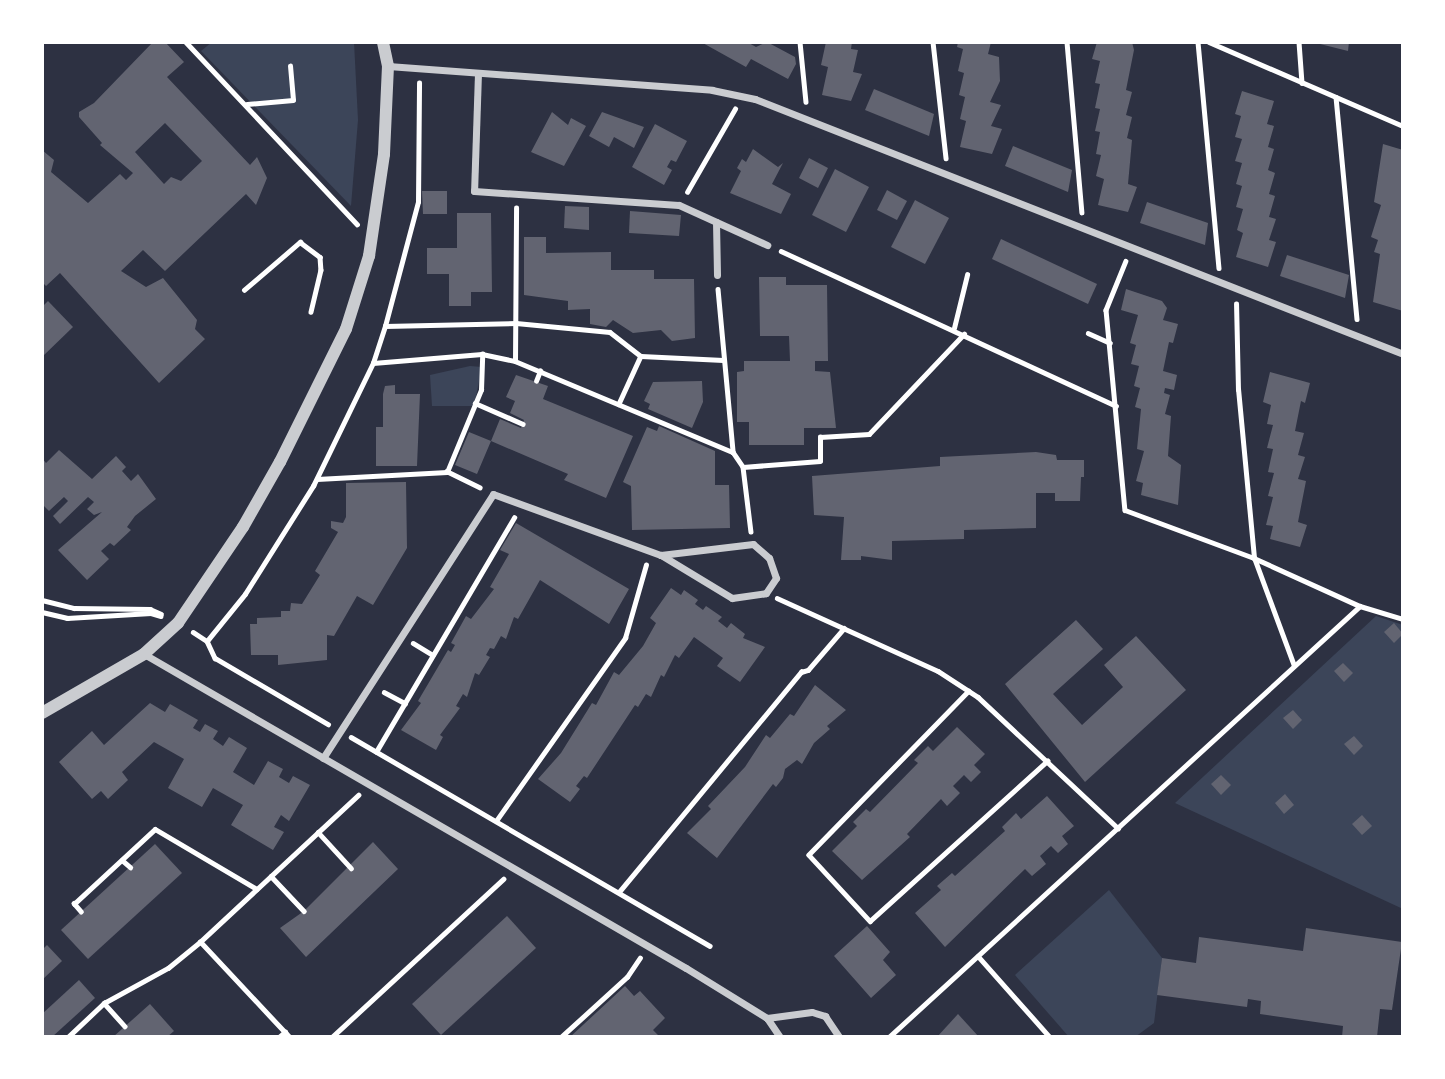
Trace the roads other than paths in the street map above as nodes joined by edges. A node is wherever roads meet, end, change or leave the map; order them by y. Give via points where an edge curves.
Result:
1 (383, 42) edge
2 (388, 66) junction
3 (478, 73) junction
4 (716, 222) junction
5 (767, 245) road end
6 (718, 275) road end
7 (1403, 354) edge
8 (661, 555) junction
9 (144, 654) junction
10 (42, 713) edge
11 (323, 758) junction
12 (767, 1018) junction
13 (780, 1037) edge
14 (839, 1037) edge

1 - 2 street
2 - 3 street
2 - 9 street via 384,154 371,241 346,329 243,527 178,623
3 - 4 street via 474,191 516,198 679,205
3 - 7 street via 743,96
4 - 5 street
4 - 6 street
8 - 8 street via 753,544 769,558 775,578 766,593 732,597
8 - 11 street via 493,494
9 - 10 street
9 - 11 street
11 - 12 street
12 - 13 street
12 - 14 street via 812,1012 825,1016

